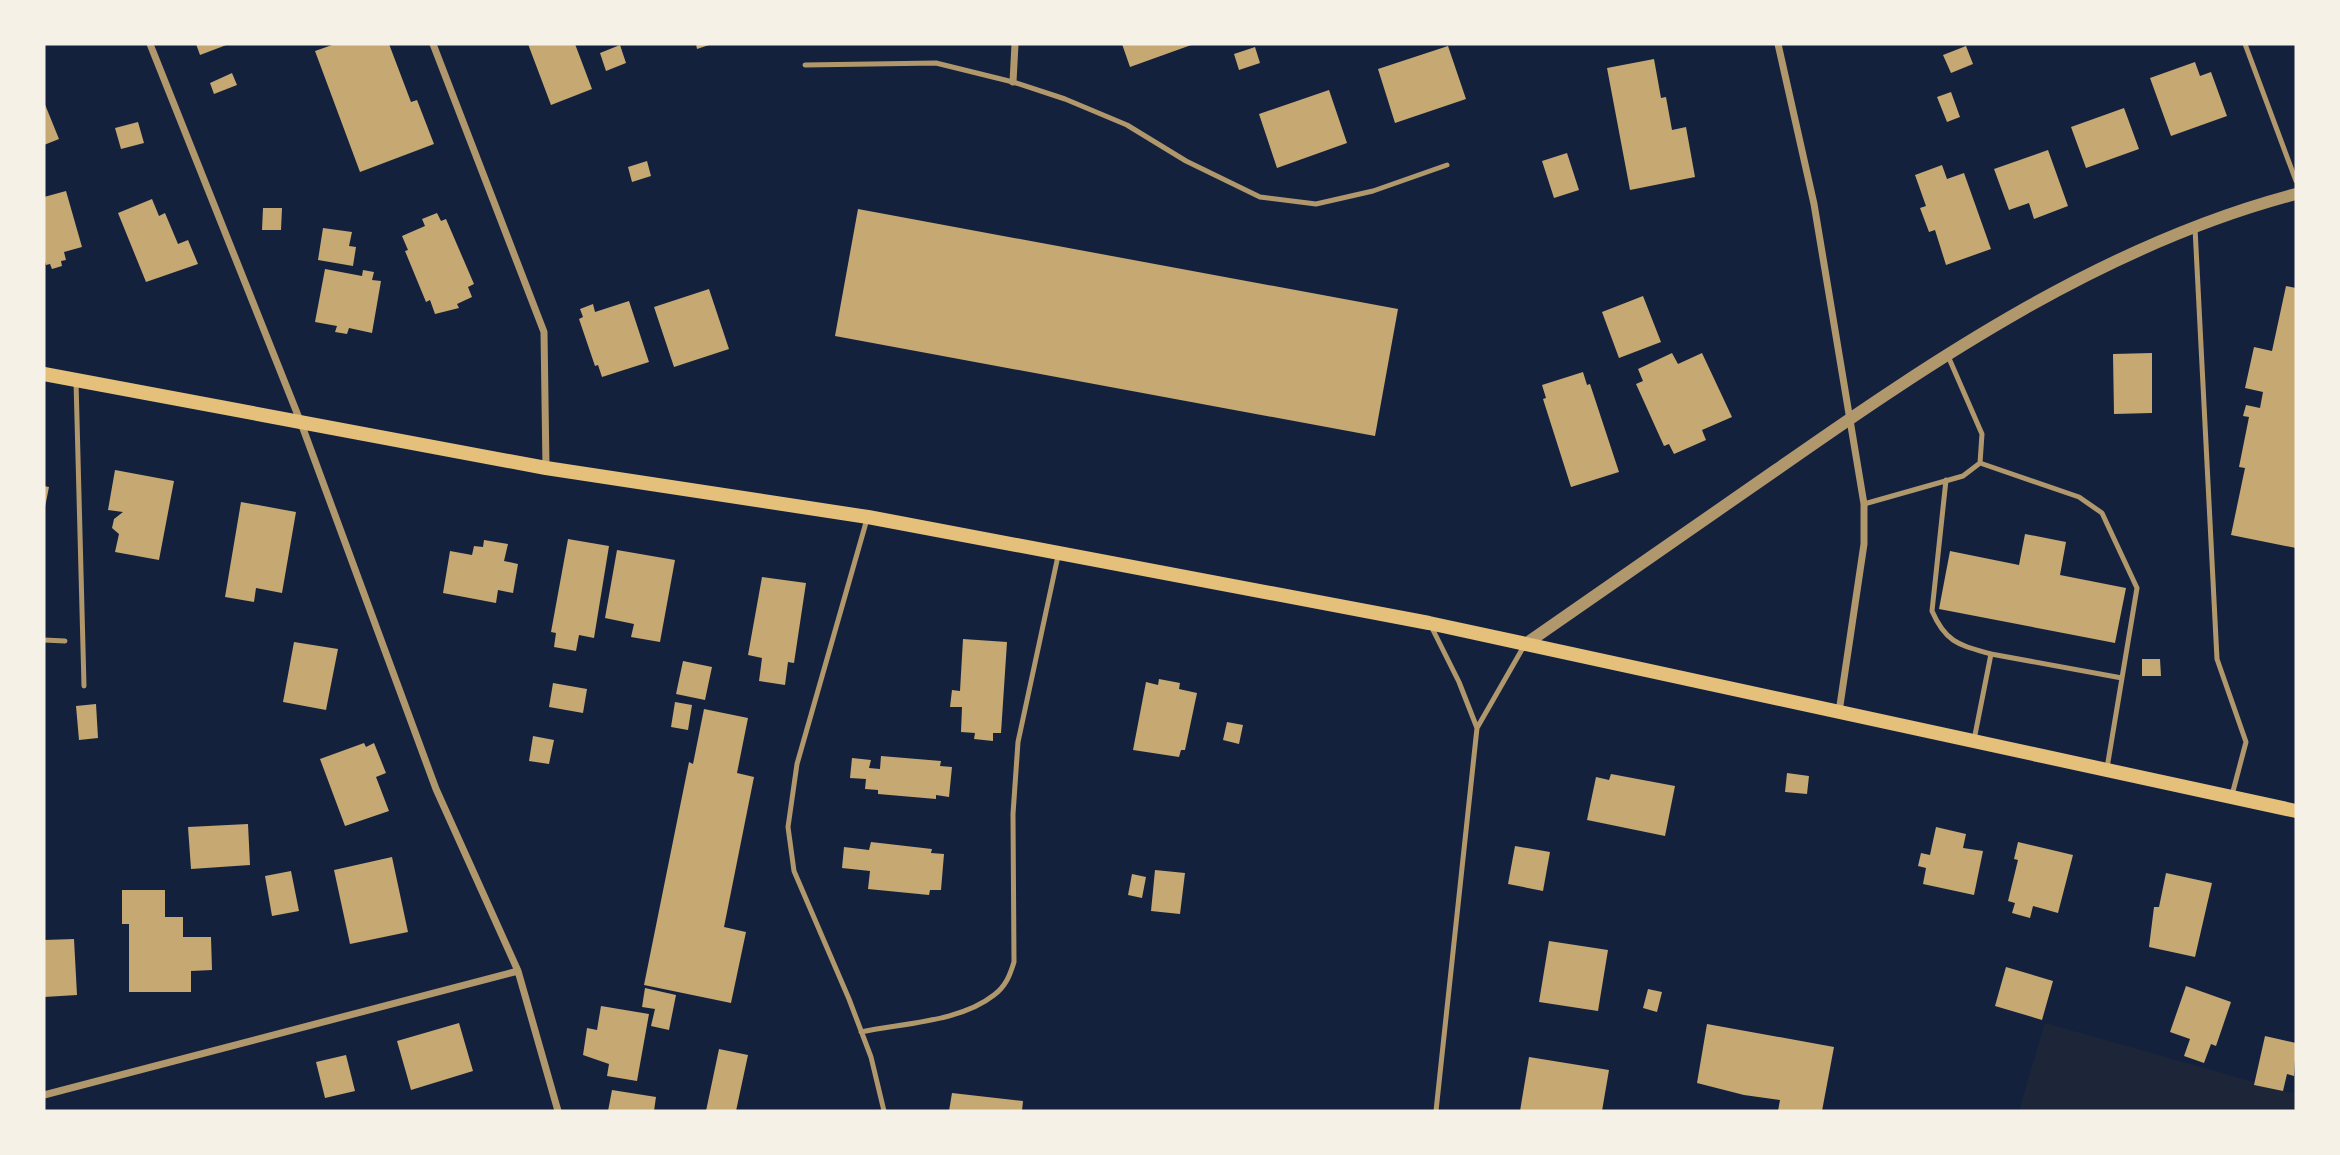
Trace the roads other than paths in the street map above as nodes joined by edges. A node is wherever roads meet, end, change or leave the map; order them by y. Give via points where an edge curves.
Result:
1 (150, 44) edge
2 (433, 44) edge
3 (1015, 44) edge
4 (1778, 44) edge
5 (2245, 44) edge
6 (805, 65) dead end
7 (1013, 82) junction
8 (1447, 165) dead end
9 (2296, 181) edge
10 (2296, 194) edge
11 (2195, 228) junction
12 (1948, 356) junction
13 (44, 374) edge
14 (76, 381) junction
15 (1849, 419) junction
16 (301, 423) junction
17 (1980, 463) junction
18 (546, 468) junction
19 (1947, 480) junction
20 (1864, 504) junction
21 (868, 517) junction
22 (1058, 552) junction
23 (1429, 623) junction
24 (44, 640) edge
25 (65, 641) dead end
26 (1524, 645) junction
27 (1992, 654) junction
28 (2122, 678) junction
29 (84, 685) dead end
30 (1839, 713) junction
31 (1477, 728) junction
32 (1974, 742) junction
33 (2106, 771) junction
34 (2232, 797) junction
35 (2296, 811) edge
36 (517, 971) junction
37 (861, 1031) junction
38 (44, 1096) edge
39 (558, 1111) edge
40 (884, 1111) edge
41 (1436, 1111) edge

1 - 16 street
2 - 18 street via 544,332
3 - 7 street
4 - 15 street via 1814,204
5 - 9 lane
6 - 7 lane via 936,63
7 - 8 lane via 1127,125 1186,161 1260,197 1316,204 1373,191
10 - 11 street
11 - 12 street via 2120,258
11 - 34 lane via 2217,659 2246,742
12 - 15 street
12 - 17 lane via 1982,434
13 - 14 main road
14 - 16 main road
14 - 29 lane
15 - 20 street
15 - 26 street
16 - 18 main road
16 - 36 street via 436,789
17 - 19 lane
17 - 28 lane via 2079,497 2102,513 2137,588
18 - 21 main road
19 - 20 lane
19 - 27 lane via 1932,611 1940,630 1957,645
20 - 30 street via 1864,544
21 - 22 main road
21 - 37 lane via 797,764 788,827 794,871
22 - 23 main road
22 - 37 lane via 1018,742 1013,814 1014,962 1007,981 994,996 956,1013
23 - 26 main road
23 - 31 lane via 1460,682
24 - 25 lane
26 - 30 main road
26 - 31 lane
27 - 28 lane
27 - 32 lane
28 - 33 lane
30 - 32 main road
31 - 41 lane
32 - 33 main road
33 - 34 main road
34 - 35 main road
36 - 38 street
36 - 39 street
37 - 40 lane

